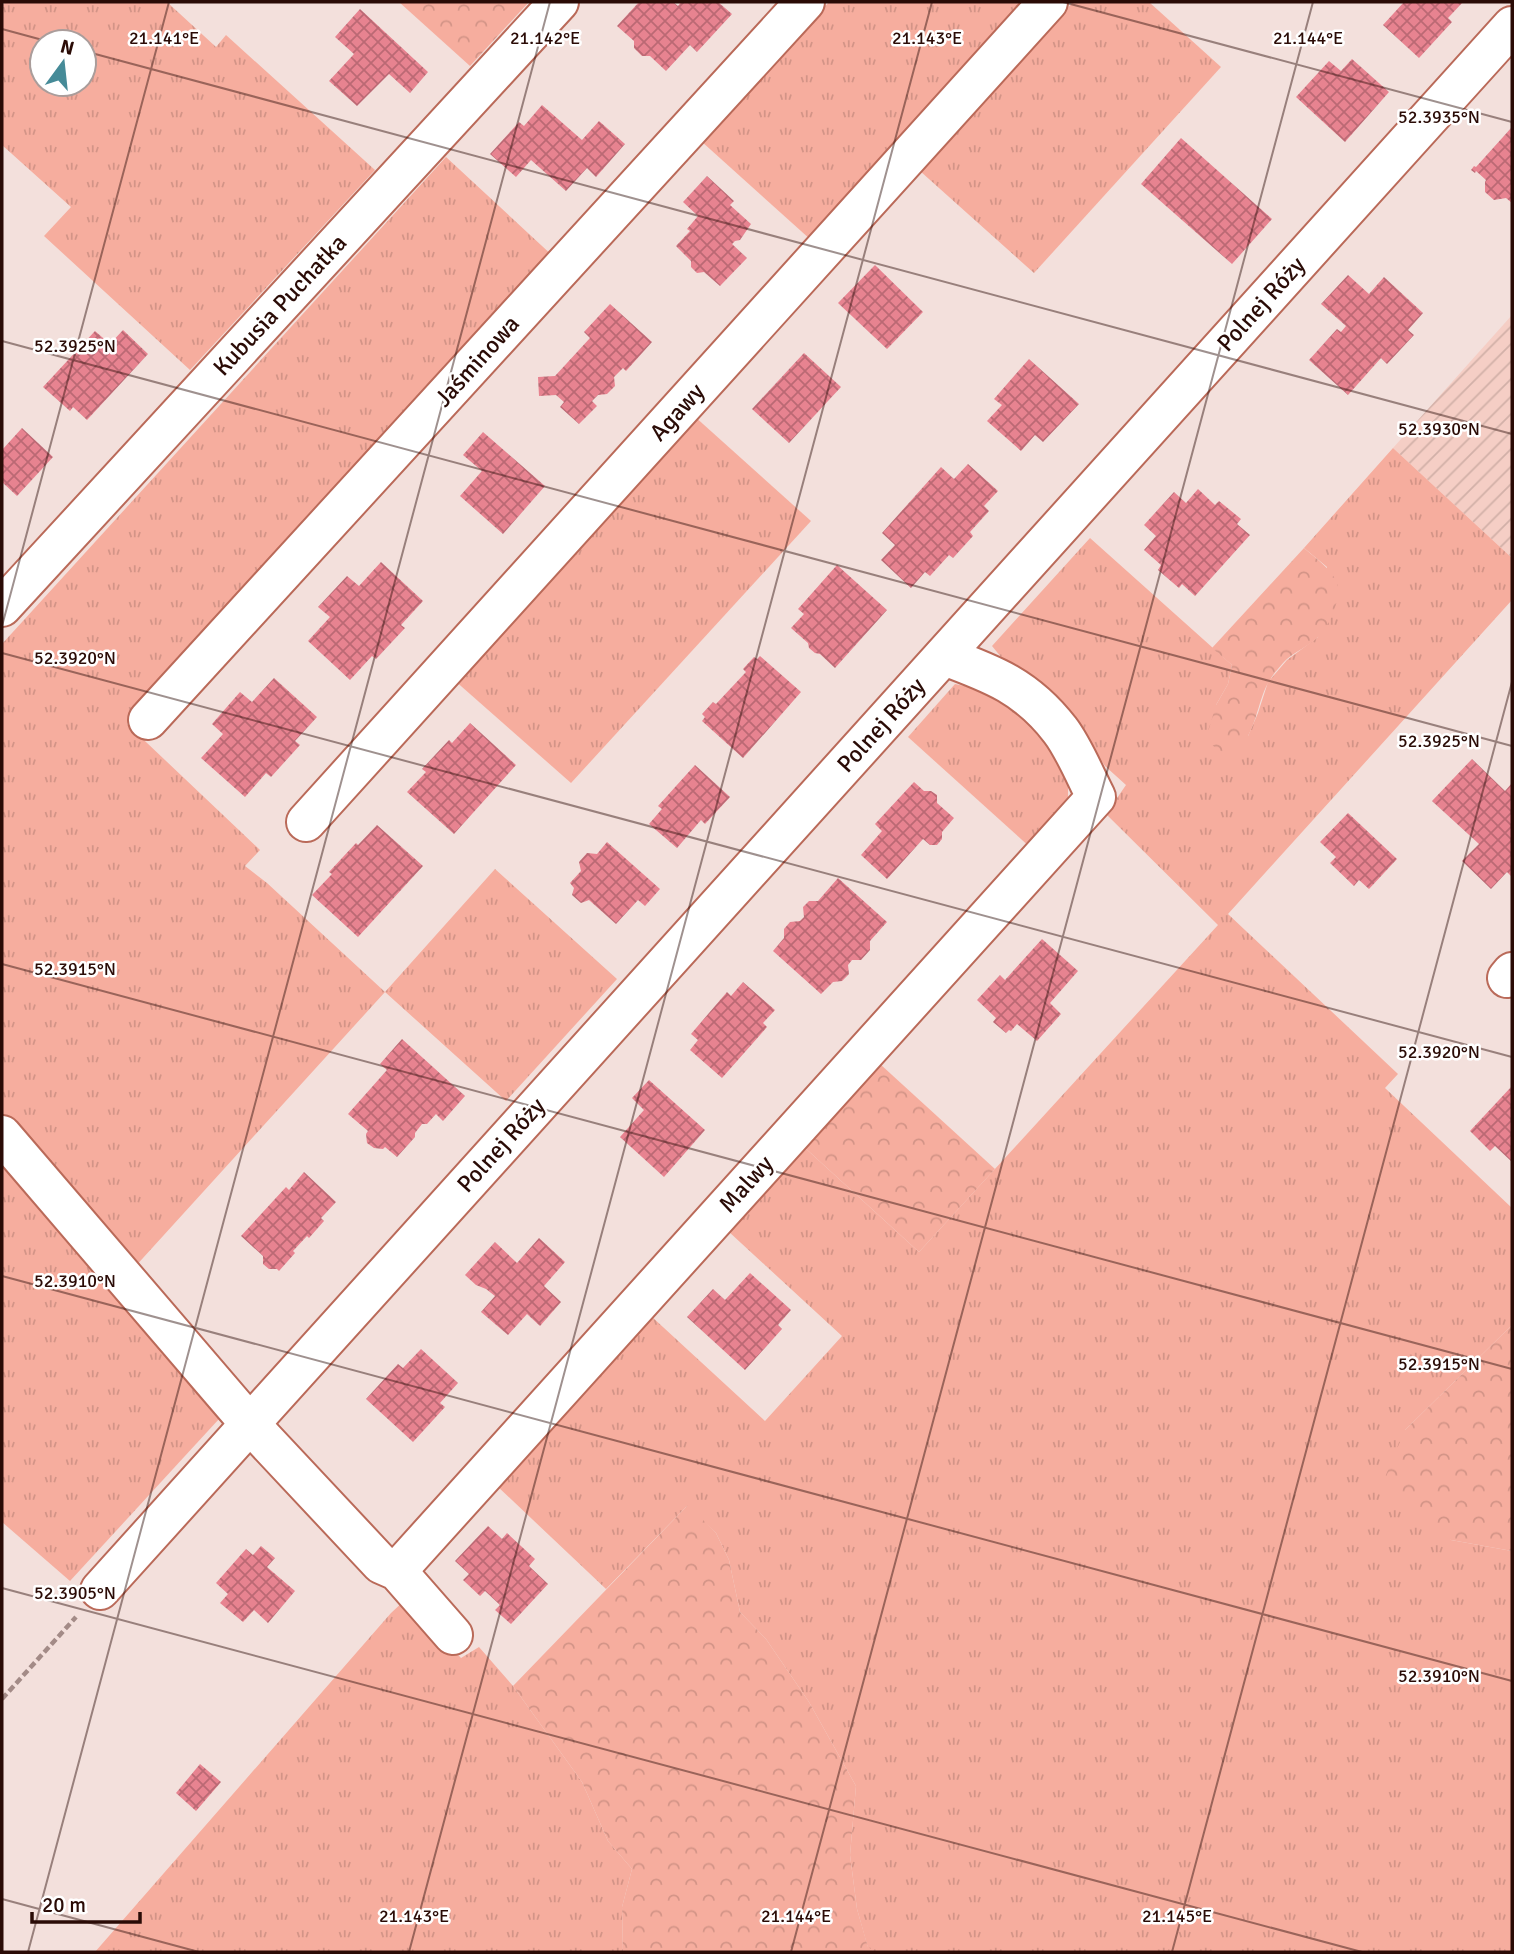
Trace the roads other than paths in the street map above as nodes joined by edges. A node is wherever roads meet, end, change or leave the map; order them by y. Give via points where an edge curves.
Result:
1 (559, 2) edge
2 (805, 2) edge
3 (1048, 2) edge
4 (1512, 26) edge
5 (2, 607) edge
6 (944, 656) junction
7 (148, 720) dead end
8 (306, 822) dead end
9 (2, 1135) edge
10 (249, 1423) junction
11 (397, 1571) junction
12 (100, 1590) road end
13 (453, 1635) dead end

1 - 5 street, Kubusia Puchatka
2 - 7 street, Jaśminowa
3 - 8 street, Agawy
4 - 6 street, Polnej Róży
6 - 10 street, Polnej Róży
6 - 11 street, Malwy via 1007,681 1036,702 1062,732 1096,797
9 - 10 street
10 - 11 street via 381,1564
10 - 12 street, Polnej Róży
11 - 13 street

